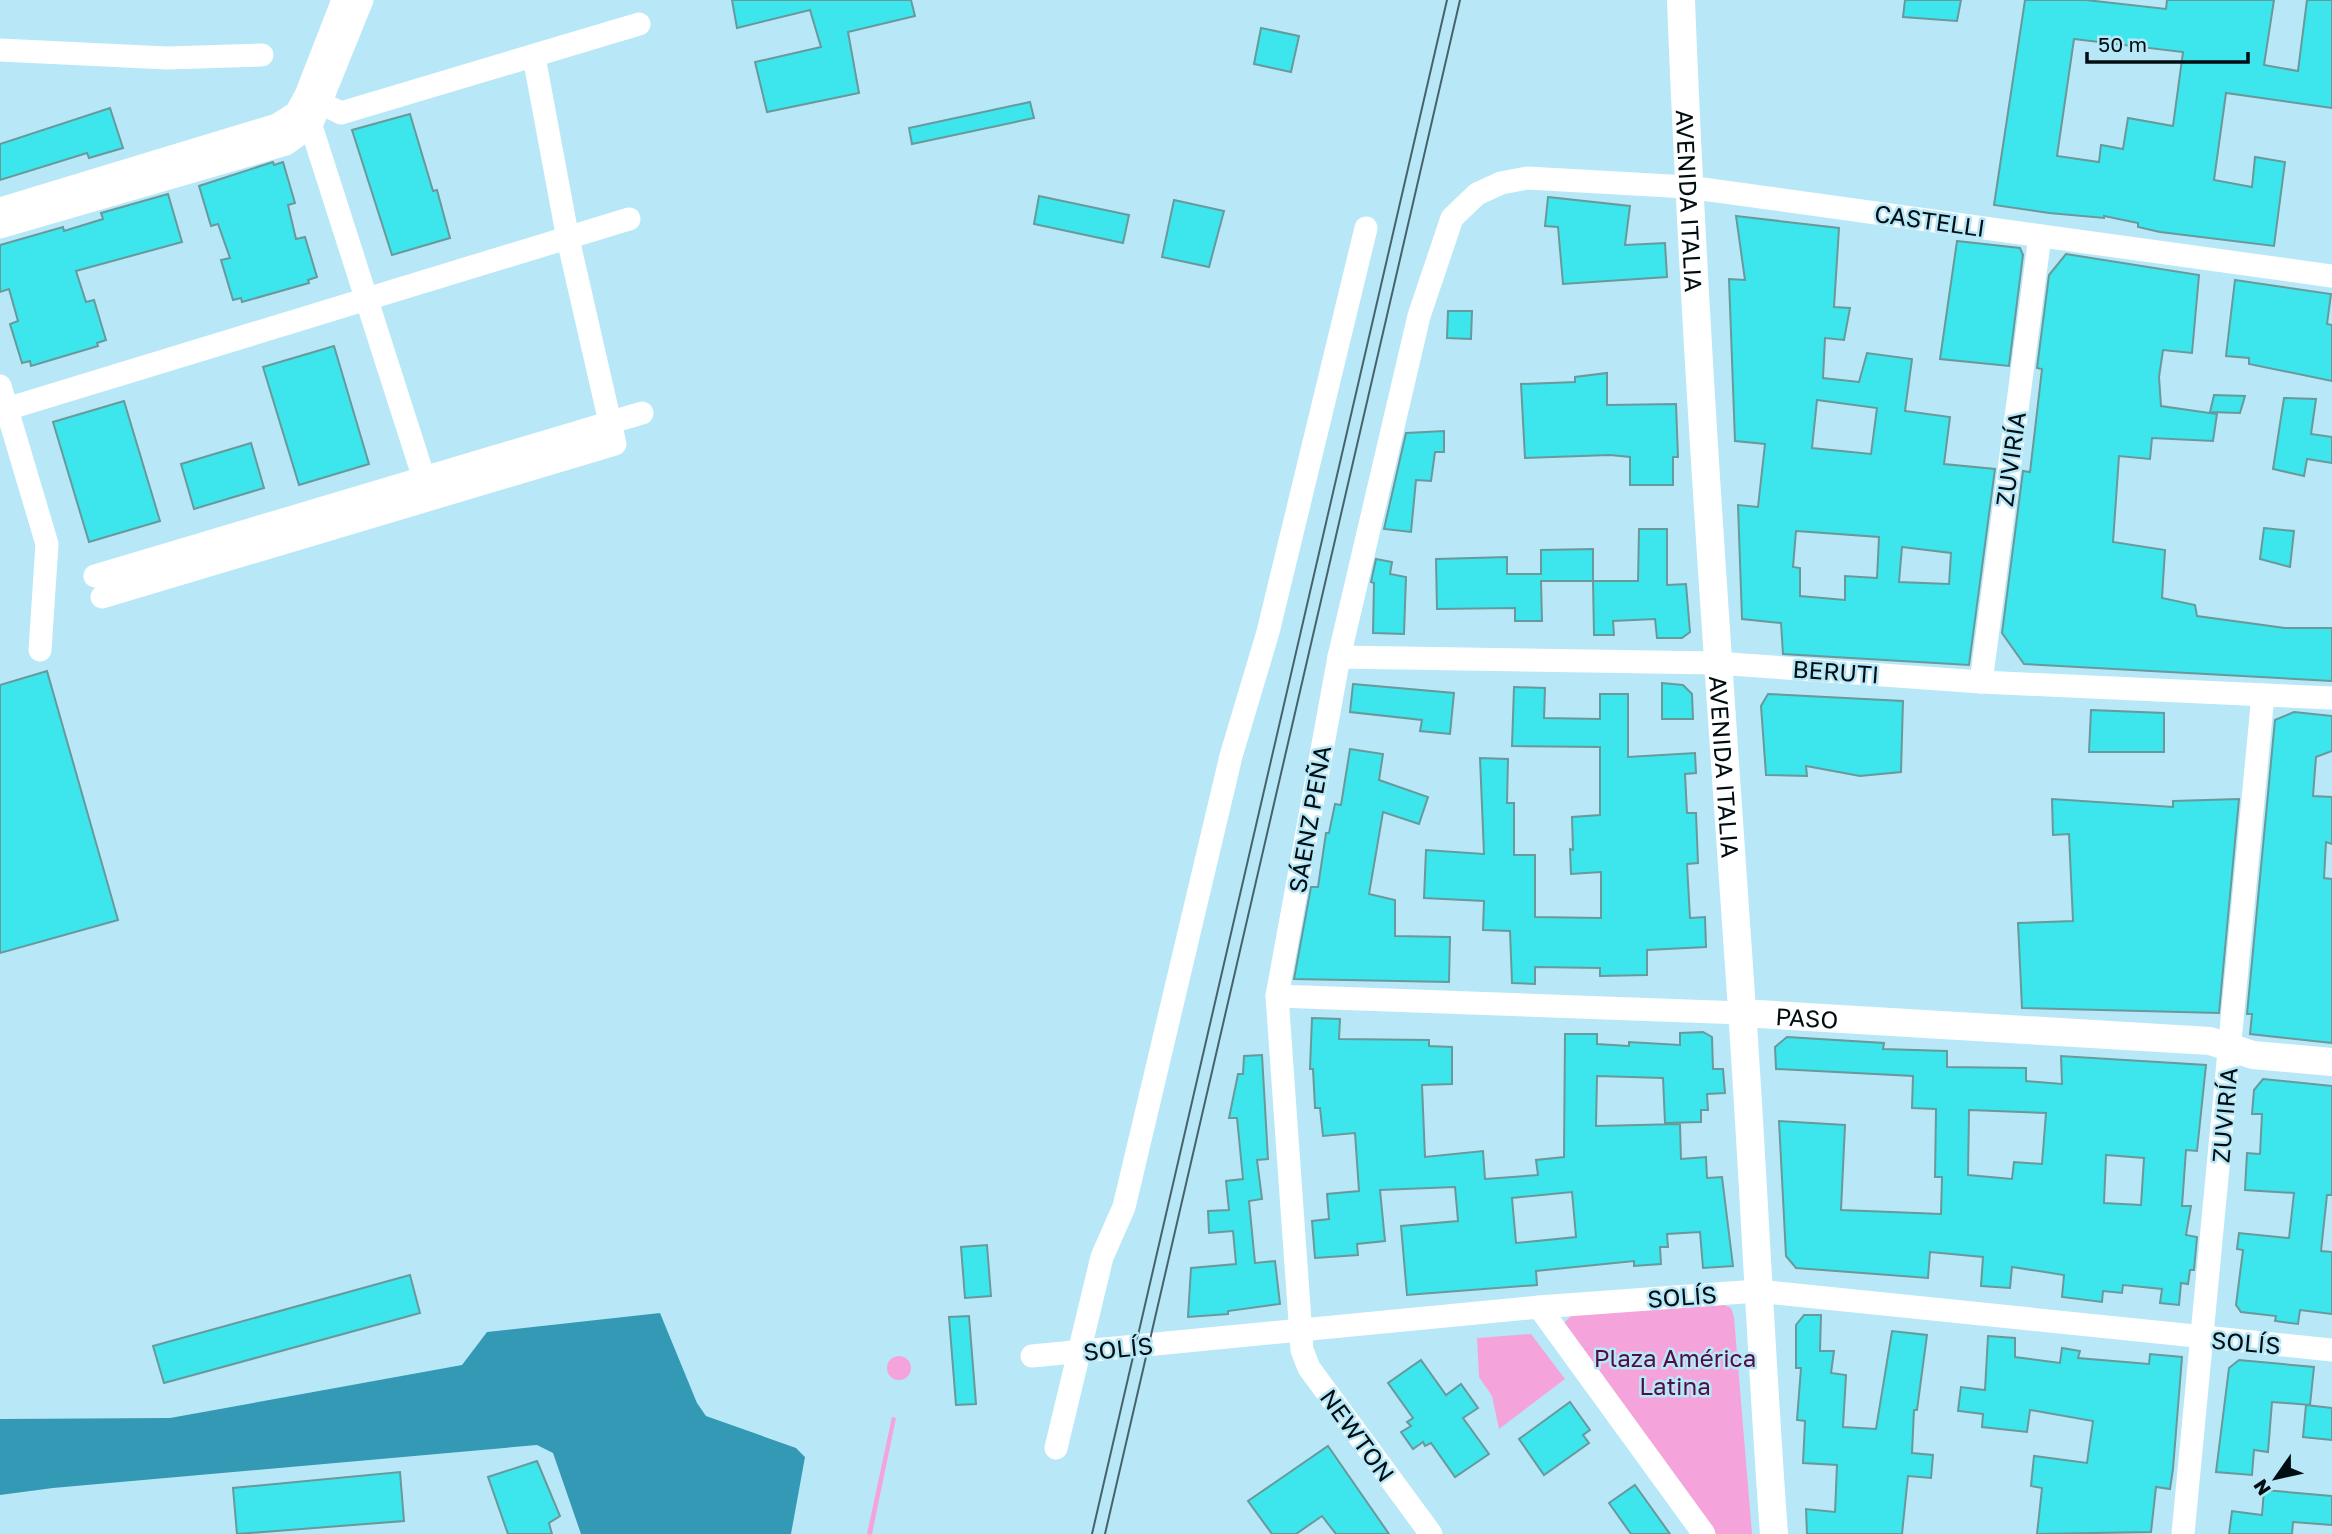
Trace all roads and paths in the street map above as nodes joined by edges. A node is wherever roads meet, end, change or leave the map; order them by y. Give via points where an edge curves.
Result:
1 (343, 0) edge
2 (362, 0) edge
3 (1681, 0) edge
4 (639, 24) dead end
5 (0, 50) edge
6 (262, 55) dead end
7 (534, 57) junction
8 (309, 110) junction
9 (1688, 187) junction
10 (0, 209) edge
11 (629, 219) dead end
12 (0, 227) edge
13 (1366, 228) dead end
14 (2040, 236) junction
15 (568, 239) junction
16 (2332, 276) edge
17 (367, 299) junction
18 (1419, 316) joint
19 (0, 386) edge
20 (4, 410) edge
21 (642, 413) dead end
22 (610, 422) junction
23 (427, 488) junction
24 (98, 587) dead end
25 (40, 650) dead end
26 (1339, 657) junction
27 (1716, 663) junction
28 (1981, 682) junction
29 (2263, 695) junction
30 (2332, 698) edge
31 (1277, 996) junction
32 (1742, 1013) junction
33 (2230, 1048) junction
34 (2332, 1062) edge
35 (1757, 1291) junction
36 (1539, 1307) junction
37 (1300, 1329) junction
38 (2203, 1338) junction
39 (2332, 1350) edge
40 (1081, 1352) junction
41 (1032, 1356) dead end
42 (1056, 1448) dead end
43 (1431, 1534) edge
44 (1704, 1534) edge
45 (1774, 1534) edge
46 (2182, 1534) edge

1 - 8 street
2 - 8 street
3 - 9 street, AVENIDA ITALIA
4 - 7 street
5 - 6 street via 167,58
7 - 8 street via 341,113
7 - 15 street
8 - 10 street via 277,125
8 - 12 street via 286,144
8 - 17 street
9 - 14 street, CASTELLI
9 - 18 street, CASTELLI via 1527,178 1477,194 1452,218
9 - 27 street, AVENIDA ITALIA
11 - 15 street
13 - 40 street via 1268,632 1231,756 1124,1207 1102,1256
14 - 16 street, CASTELLI
14 - 28 street, ZUVIRÍA
15 - 17 street
15 - 22 street
17 - 20 street
17 - 23 street
18 - 26 street, SÁENZ PEÑA
19 - 20 street
20 - 25 street via 47,544
21 - 22 street
22 - 23 street
23 - 24 street
26 - 27 street, BERUTI
26 - 31 street, SÁENZ PEÑA
27 - 28 street, BERUTI
27 - 32 street, AVENIDA ITALIA
28 - 29 street, BERUTI
29 - 30 street, BERUTI
29 - 33 street, ZUVIRÍA
31 - 32 street, PASO
31 - 37 street, SÁENZ PEÑA
32 - 33 street, PASO via 2210,1041
32 - 35 street, AVENIDA ITALIA
33 - 34 street, PASO via 2253,1055
33 - 38 street, ZUVIRÍA
35 - 36 street, SOLÍS
35 - 38 street, SOLÍS
35 - 45 street, AVENIDA ITALIA
36 - 37 street, SOLÍS
36 - 44 street
37 - 40 street, SOLÍS
37 - 43 street, NEWTON via 1309,1368
38 - 39 street, SOLÍS
38 - 46 street, ZUVIRÍA
40 - 41 street, SOLÍS
40 - 42 street

